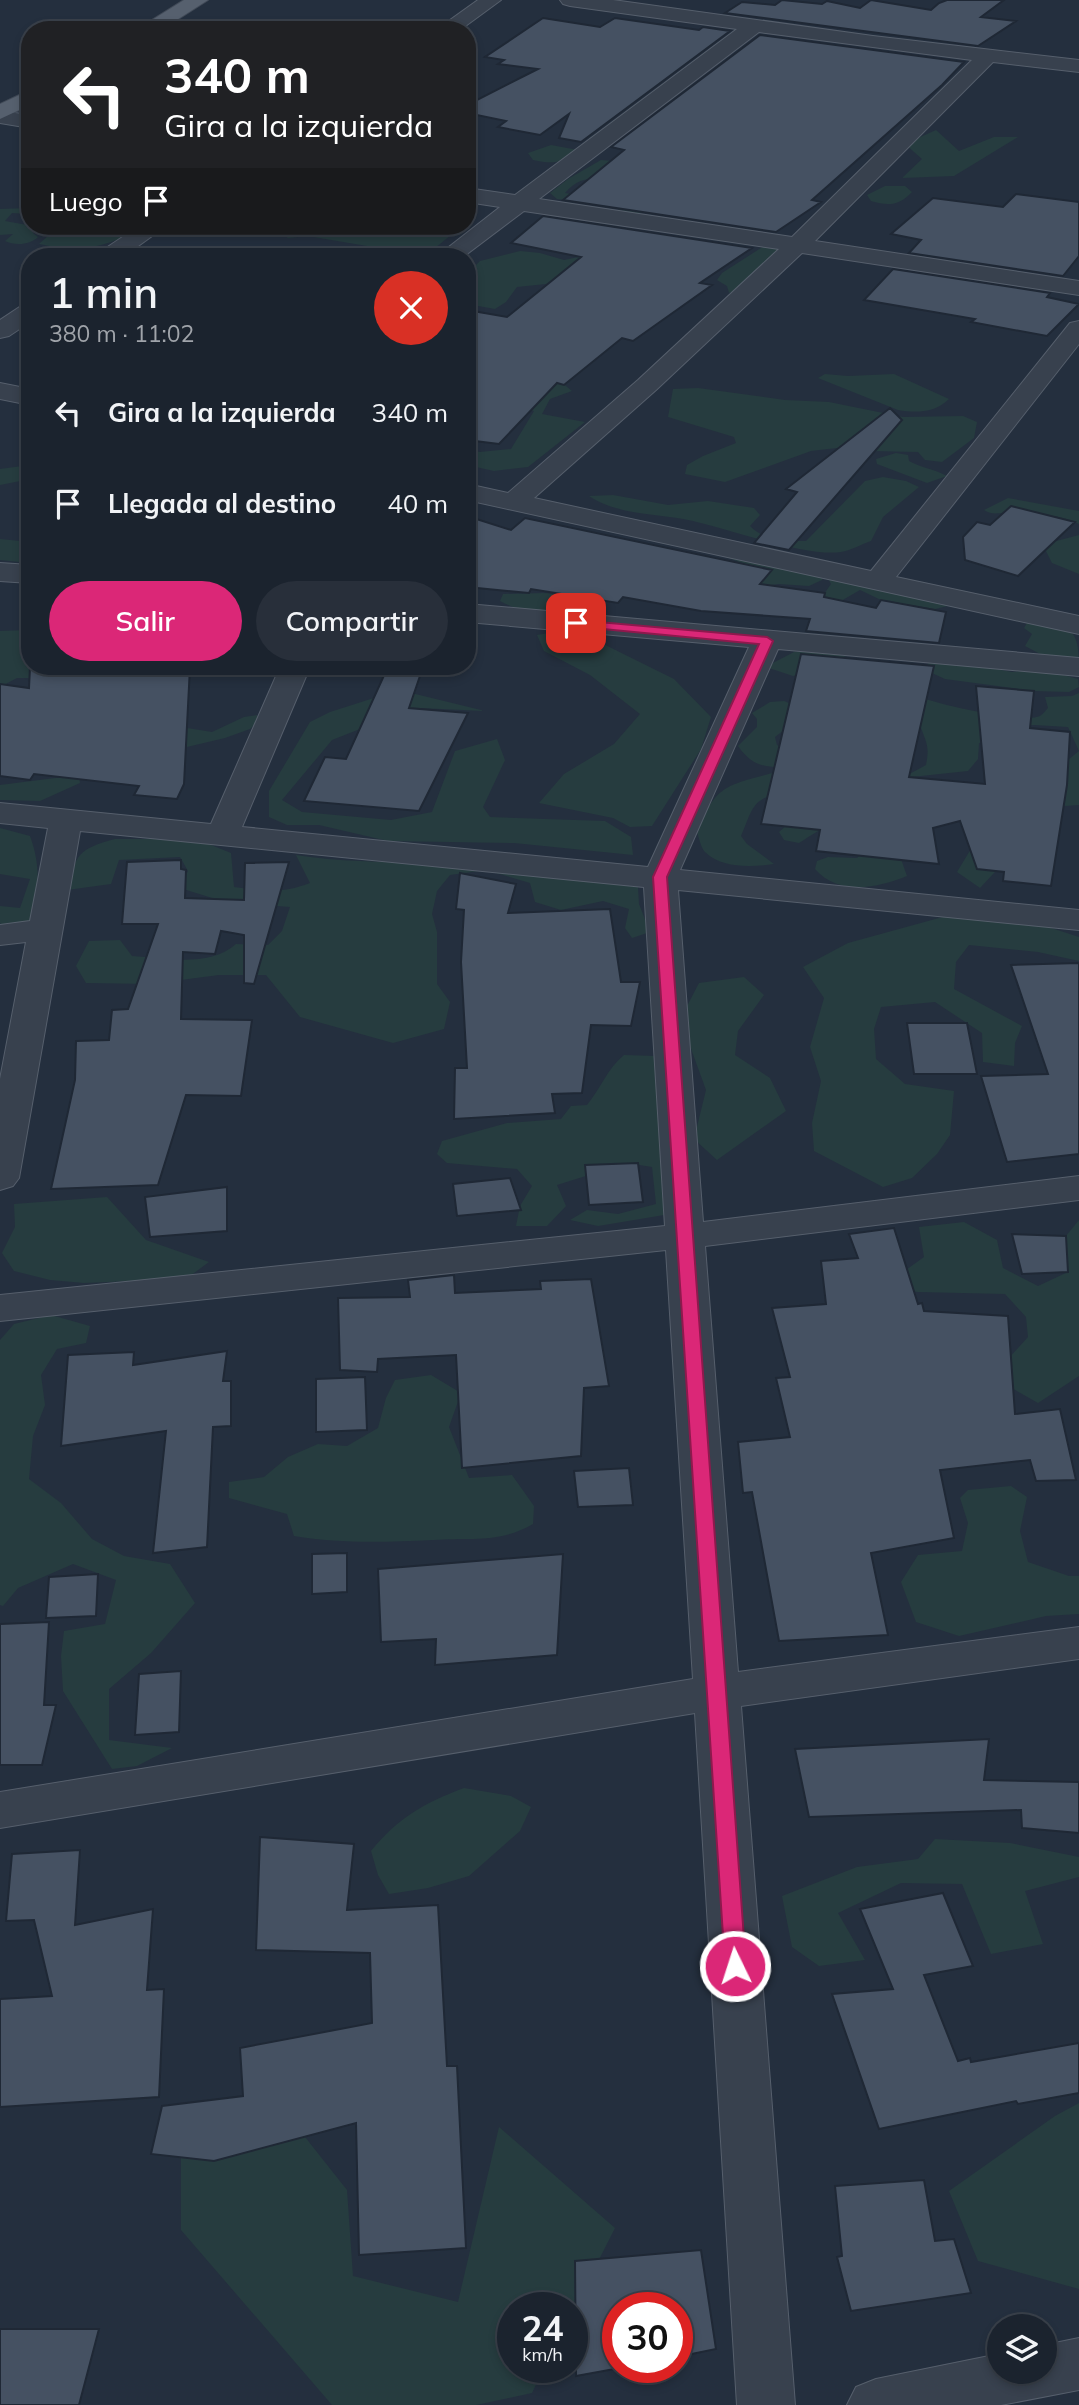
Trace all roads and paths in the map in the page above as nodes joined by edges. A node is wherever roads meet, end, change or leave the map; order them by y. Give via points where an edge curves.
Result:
1 (198, 0) edge
2 (491, 0) edge
3 (570, 0) edge
4 (162, 21) edge
5 (460, 21) edge
6 (754, 26) junction
7 (988, 55) junction
8 (1079, 66) edge
9 (21, 101) edge
10 (1, 112) edge
11 (21, 119) edge
12 (476, 197) edge
13 (518, 204) junction
14 (141, 235) edge
15 (797, 245) junction
16 (121, 248) edge
17 (460, 248) edge
18 (1079, 288) edge
19 (21, 317) edge
20 (1079, 328) edge
21 (0, 331) edge
22 (0, 391) edge
23 (21, 395) edge
24 (476, 494) edge
25 (514, 502) junction
26 (0, 572) edge
27 (21, 573) edge
28 (878, 581) junction
29 (476, 614) edge
30 (1079, 625) edge
31 (767, 641) junction
32 (1079, 667) edge
33 (292, 675) edge
34 (0, 813) edge
35 (66, 820) junction
36 (223, 835) junction
37 (660, 877) junction
38 (1079, 920) edge
39 (45, 930) junction
40 (0, 936) edge
41 (4, 1138) edge
42 (0, 1178) edge
43 (1079, 1188) edge
44 (684, 1236) junction
45 (0, 1308) edge
46 (1079, 1643) edge
47 (716, 1692) junction
48 (0, 1810) edge
49 (1079, 2364) edge
50 (1057, 2368) edge
51 (987, 2382) edge
52 (765, 2405) edge
53 (876, 2405) edge

1 - 4 main road
2 - 5 street
3 - 6 street
6 - 7 street
6 - 13 street
7 - 8 street
7 - 15 street
9 - 10 main road
10 - 11 street
12 - 13 street
13 - 15 street
13 - 17 street
14 - 16 street
15 - 18 street
15 - 25 street
19 - 21 street
20 - 28 street
22 - 23 street
24 - 25 street
25 - 28 street
26 - 27 street
28 - 30 street
29 - 31 street
31 - 32 street
31 - 37 street
33 - 36 street
34 - 35 street
35 - 36 street
35 - 39 street
36 - 37 street
37 - 38 street
37 - 44 street
39 - 40 street
39 - 41 street
41 - 42 street
43 - 44 street
44 - 45 street
44 - 47 street
46 - 47 street
47 - 48 street
47 - 52 street
49 - 50 street
51 - 53 street

